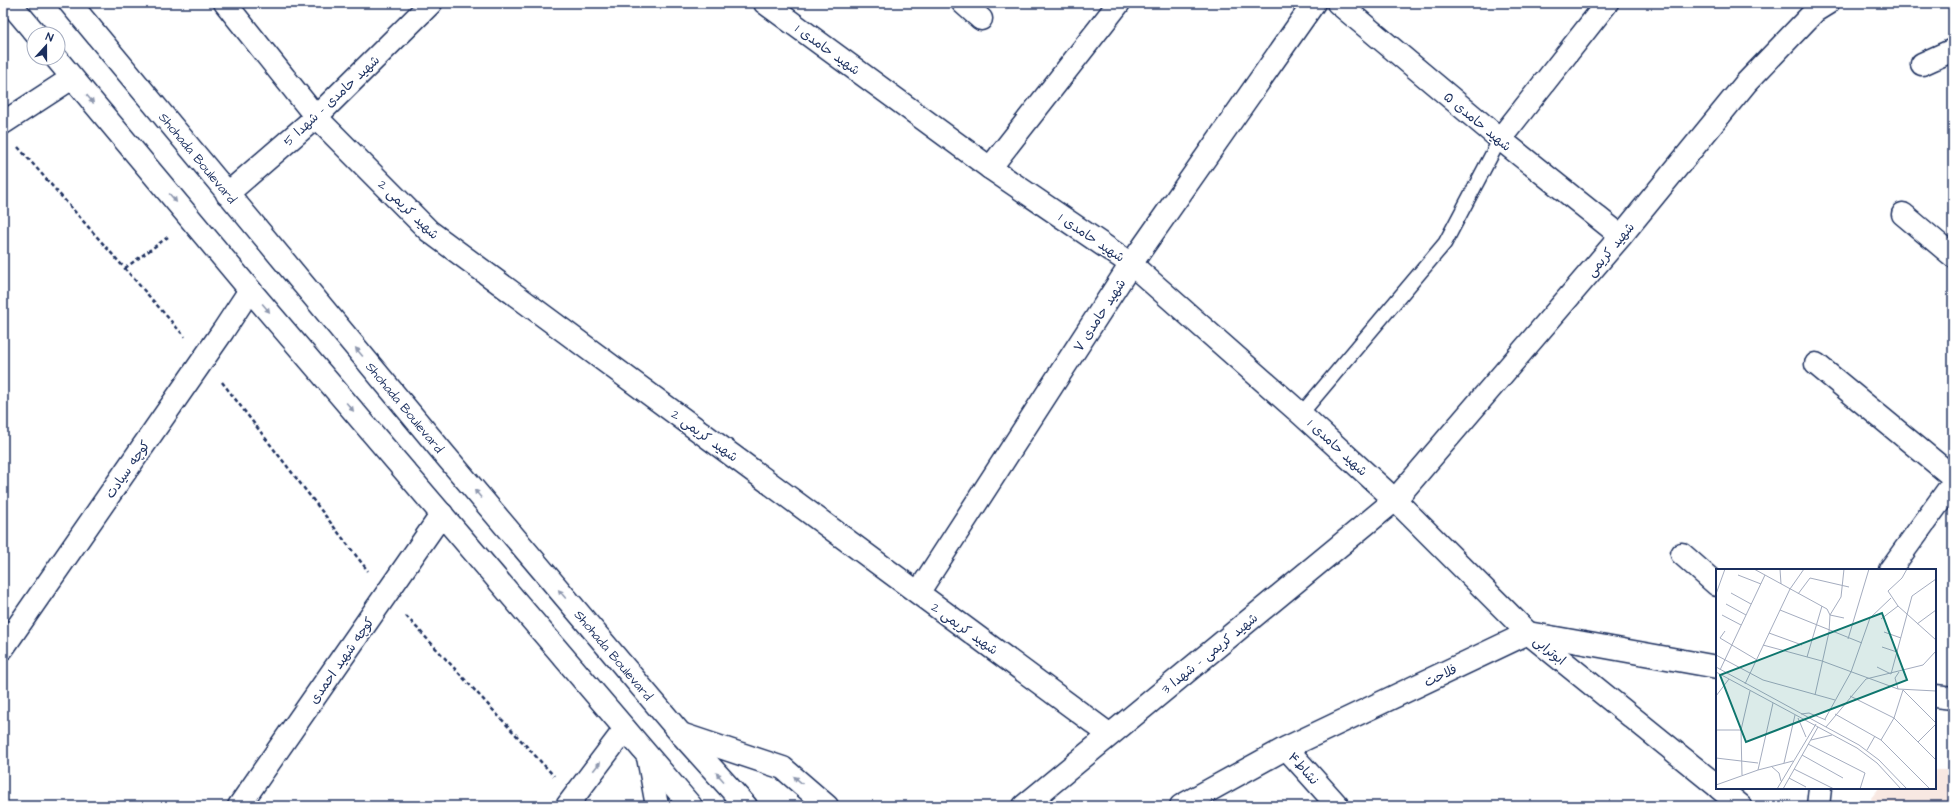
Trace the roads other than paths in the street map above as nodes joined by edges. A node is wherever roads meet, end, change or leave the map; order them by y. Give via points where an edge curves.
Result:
1 (10, 3) edge
2 (70, 3) edge
3 (225, 3) edge
4 (431, 3) edge
5 (765, 3) edge
6 (963, 3) edge
7 (1119, 3) edge
8 (1314, 3) edge
9 (1338, 3) edge
10 (1607, 3) edge
11 (1828, 3) edge
12 (981, 19) dead end
13 (29, 26) edge
14 (1953, 50) edge
15 (1922, 64) dead end
16 (62, 66) edge
17 (72, 78) junction
18 (316, 117) junction
19 (8, 132) edge
20 (1500, 139) junction
21 (990, 168) junction
22 (227, 194) junction
23 (1903, 214) dead end
24 (1621, 236) junction
25 (1953, 256) edge
26 (1132, 264) junction
27 (250, 290) junction
28 (1816, 364) dead end
29 (1301, 414) junction
30 (1953, 477) edge
31 (1953, 483) edge
32 (1395, 500) junction
33 (442, 514) junction
34 (1682, 554) dead end
35 (1891, 569) edge
36 (1716, 584) edge
37 (918, 593) junction
38 (1528, 633) junction
39 (3, 648) edge
40 (1716, 667) edge
41 (1936, 696) edge
42 (1953, 698) edge
43 (625, 729) junction
44 (680, 734) junction
45 (1110, 734) junction
46 (1286, 748) junction
47 (648, 757) junction
48 (1716, 785) edge
49 (1720, 789) edge
50 (1820, 789) edge
51 (570, 801) edge
52 (239, 806) edge
53 (657, 806) edge
54 (691, 806) edge
55 (746, 806) edge
56 (827, 806) edge
57 (1024, 806) edge
58 (1182, 806) edge
59 (1338, 806) edge
60 (1741, 806) edge
61 (1818, 806) edge

1 - 13 street
2 - 22 street, Shohada Boulevard
3 - 18 street, شهيد کريمی 2
4 - 18 street, شهید حامدی - شهدا 5
5 - 21 street, شهيد حامدی 1
6 - 12 street
7 - 21 street
8 - 26 street, شهید حامدی ۷
9 - 20 street, شهید حامدی ۵
10 - 20 street
11 - 24 street, شهید کریمی via 1815,11 1746,83
14 - 15 street
16 - 17 street
17 - 19 street
17 -> 27 street
18 - 22 street, شهید حامدی - شهدا 5
18 - 37 street, شهيد کريمی 2 via 429,231
20 - 24 street, شهید حامدی ۵
20 - 29 lane via 1445,243
21 - 26 street, شهيد حامدی 1
44 -> 22 street, Shohada Boulevard
23 - 25 street
24 - 32 street, شهید کریمی
26 - 29 street, شهيد حامدی 1
26 - 37 street, شهید حامدی ۷
27 -> 33 street
27 - 39 street, کوچه سیادت
28 - 30 street
29 - 32 street, شهيد حامدی 1
31 - 35 street
32 - 38 street, ابوترابی
32 - 45 street, شهيد کريمی - شهدا 3
33 - 43 street
33 - 52 street, کوچه شهید احمدی
34 - 36 street
37 - 45 street, شهيد کريمی 2
38 - 40 street
38 - 46 street, فلاحت
38 - 48 street, ابوترابی
41 - 42 street
43 - 47 street
51 -> 43 street
55 -> 44 street, Shohada Boulevard
56 -> 44 street via 783,768
45 - 57 street, شهيد کريمی - شهدا 3
46 - 58 street, فلاحت
46 - 59 street, نشاط۴
47 - 53 street
47 - 54 street
49 - 60 street, ابوترابی
50 - 61 street

